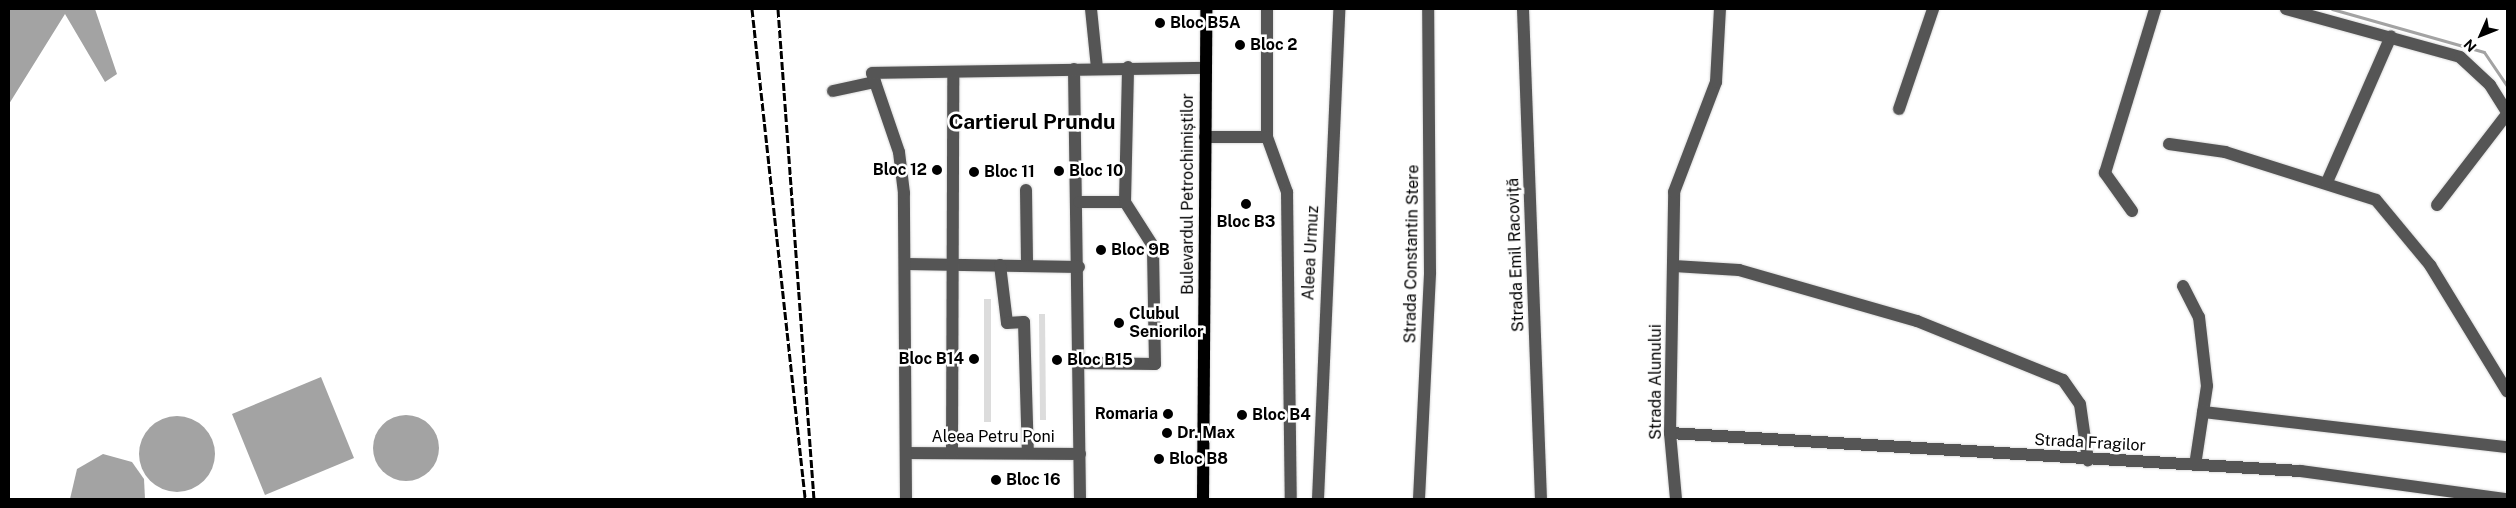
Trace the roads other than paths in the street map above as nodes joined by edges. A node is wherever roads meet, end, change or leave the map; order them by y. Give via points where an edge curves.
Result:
1 (1091, 9) edge
2 (1206, 9) edge
3 (1267, 9) edge
4 (1339, 9) edge
5 (1428, 9) edge
6 (1523, 9) edge
7 (1720, 9) edge
8 (1933, 9) edge
9 (2155, 9) edge
10 (2286, 9) edge
11 (2391, 36) junction
12 (1128, 67) junction
13 (1097, 68) junction
14 (1204, 68) junction
15 (1074, 69) junction
16 (954, 72) junction
17 (875, 82) junction
18 (833, 91) dead end
19 (1898, 109) dead end
20 (2507, 113) edge
21 (1205, 137) junction
22 (1268, 137) junction
23 (2168, 144) dead end
24 (2327, 182) junction
25 (1026, 190) dead end
26 (1079, 202) junction
27 (1125, 202) junction
28 (2437, 205) dead end
29 (2132, 211) dead end
30 (906, 264) junction
31 (952, 264) junction
32 (1000, 265) junction
33 (1027, 266) junction
34 (1674, 266) junction
35 (1080, 267) junction
36 (2183, 286) dead end
37 (1080, 363) junction
38 (2507, 391) edge
39 (2203, 412) junction
40 (1670, 433) junction
41 (2507, 447) edge
42 (906, 453) junction
43 (952, 453) junction
44 (1028, 453) junction
45 (1080, 454) junction
46 (2088, 460) junction
47 (2195, 465) junction
48 (2480, 497) edge
49 (906, 499) edge
50 (1080, 499) edge
51 (1203, 499) edge
52 (1291, 499) edge
53 (1318, 499) edge
54 (1419, 499) edge
55 (1541, 499) edge
56 (1676, 499) edge
57 (2506, 499) edge

1 - 13 street
2 - 14 main road, Bulevardul Petrochimiștilor
3 - 22 street
4 - 53 street, Aleea Urmuz
5 - 54 street, Strada Constantin Stere via 1430,272
6 - 55 street, Strada Emil Racoviță
7 - 34 street, Strada Alunului via 1716,82 1676,182
8 - 19 street
9 - 29 street via 2105,173
10 - 11 street
11 - 20 street via 2460,57 2490,85
11 - 24 street
12 - 13 street
12 - 14 street
12 - 27 street
13 - 15 street
14 - 21 main road, Bulevardul Petrochimiștilor
15 - 16 street
15 - 26 street
16 - 17 street via 872,73
16 - 31 street
17 - 18 street
17 - 30 street via 900,152
20 - 28 street
21 - 22 street
21 - 51 main road, Bulevardul Petrochimiștilor
22 - 52 street via 1287,192 1291,240
23 - 24 street via 2225,152
24 - 38 street via 2380,204 2430,265
25 - 33 street
26 - 27 street
26 - 35 street
27 - 37 street via 1153,246 1155,364
30 - 31 street
30 - 42 street
31 - 32 street
31 - 43 street
32 - 33 street
32 - 44 street via 1006,323 1024,322
33 - 35 street
34 - 40 street, Strada Alunului
34 - 46 street via 1739,270 1917,321 2063,380 2080,404
35 - 37 street
36 - 39 street via 2199,317 2207,386
37 - 45 street
39 - 41 street
39 - 47 street
40 - 46 street, Strada Fragilor
40 - 56 street, Strada Alunului
42 - 43 street, Aleea Petru Poni
42 - 49 street
43 - 44 street, Aleea Petru Poni
44 - 45 street, Aleea Petru Poni
45 - 50 street
46 - 47 street, Strada Fragilor
47 - 48 street, Strada Fragilor via 2301,471
48 - 57 street, Strada Fragilor

